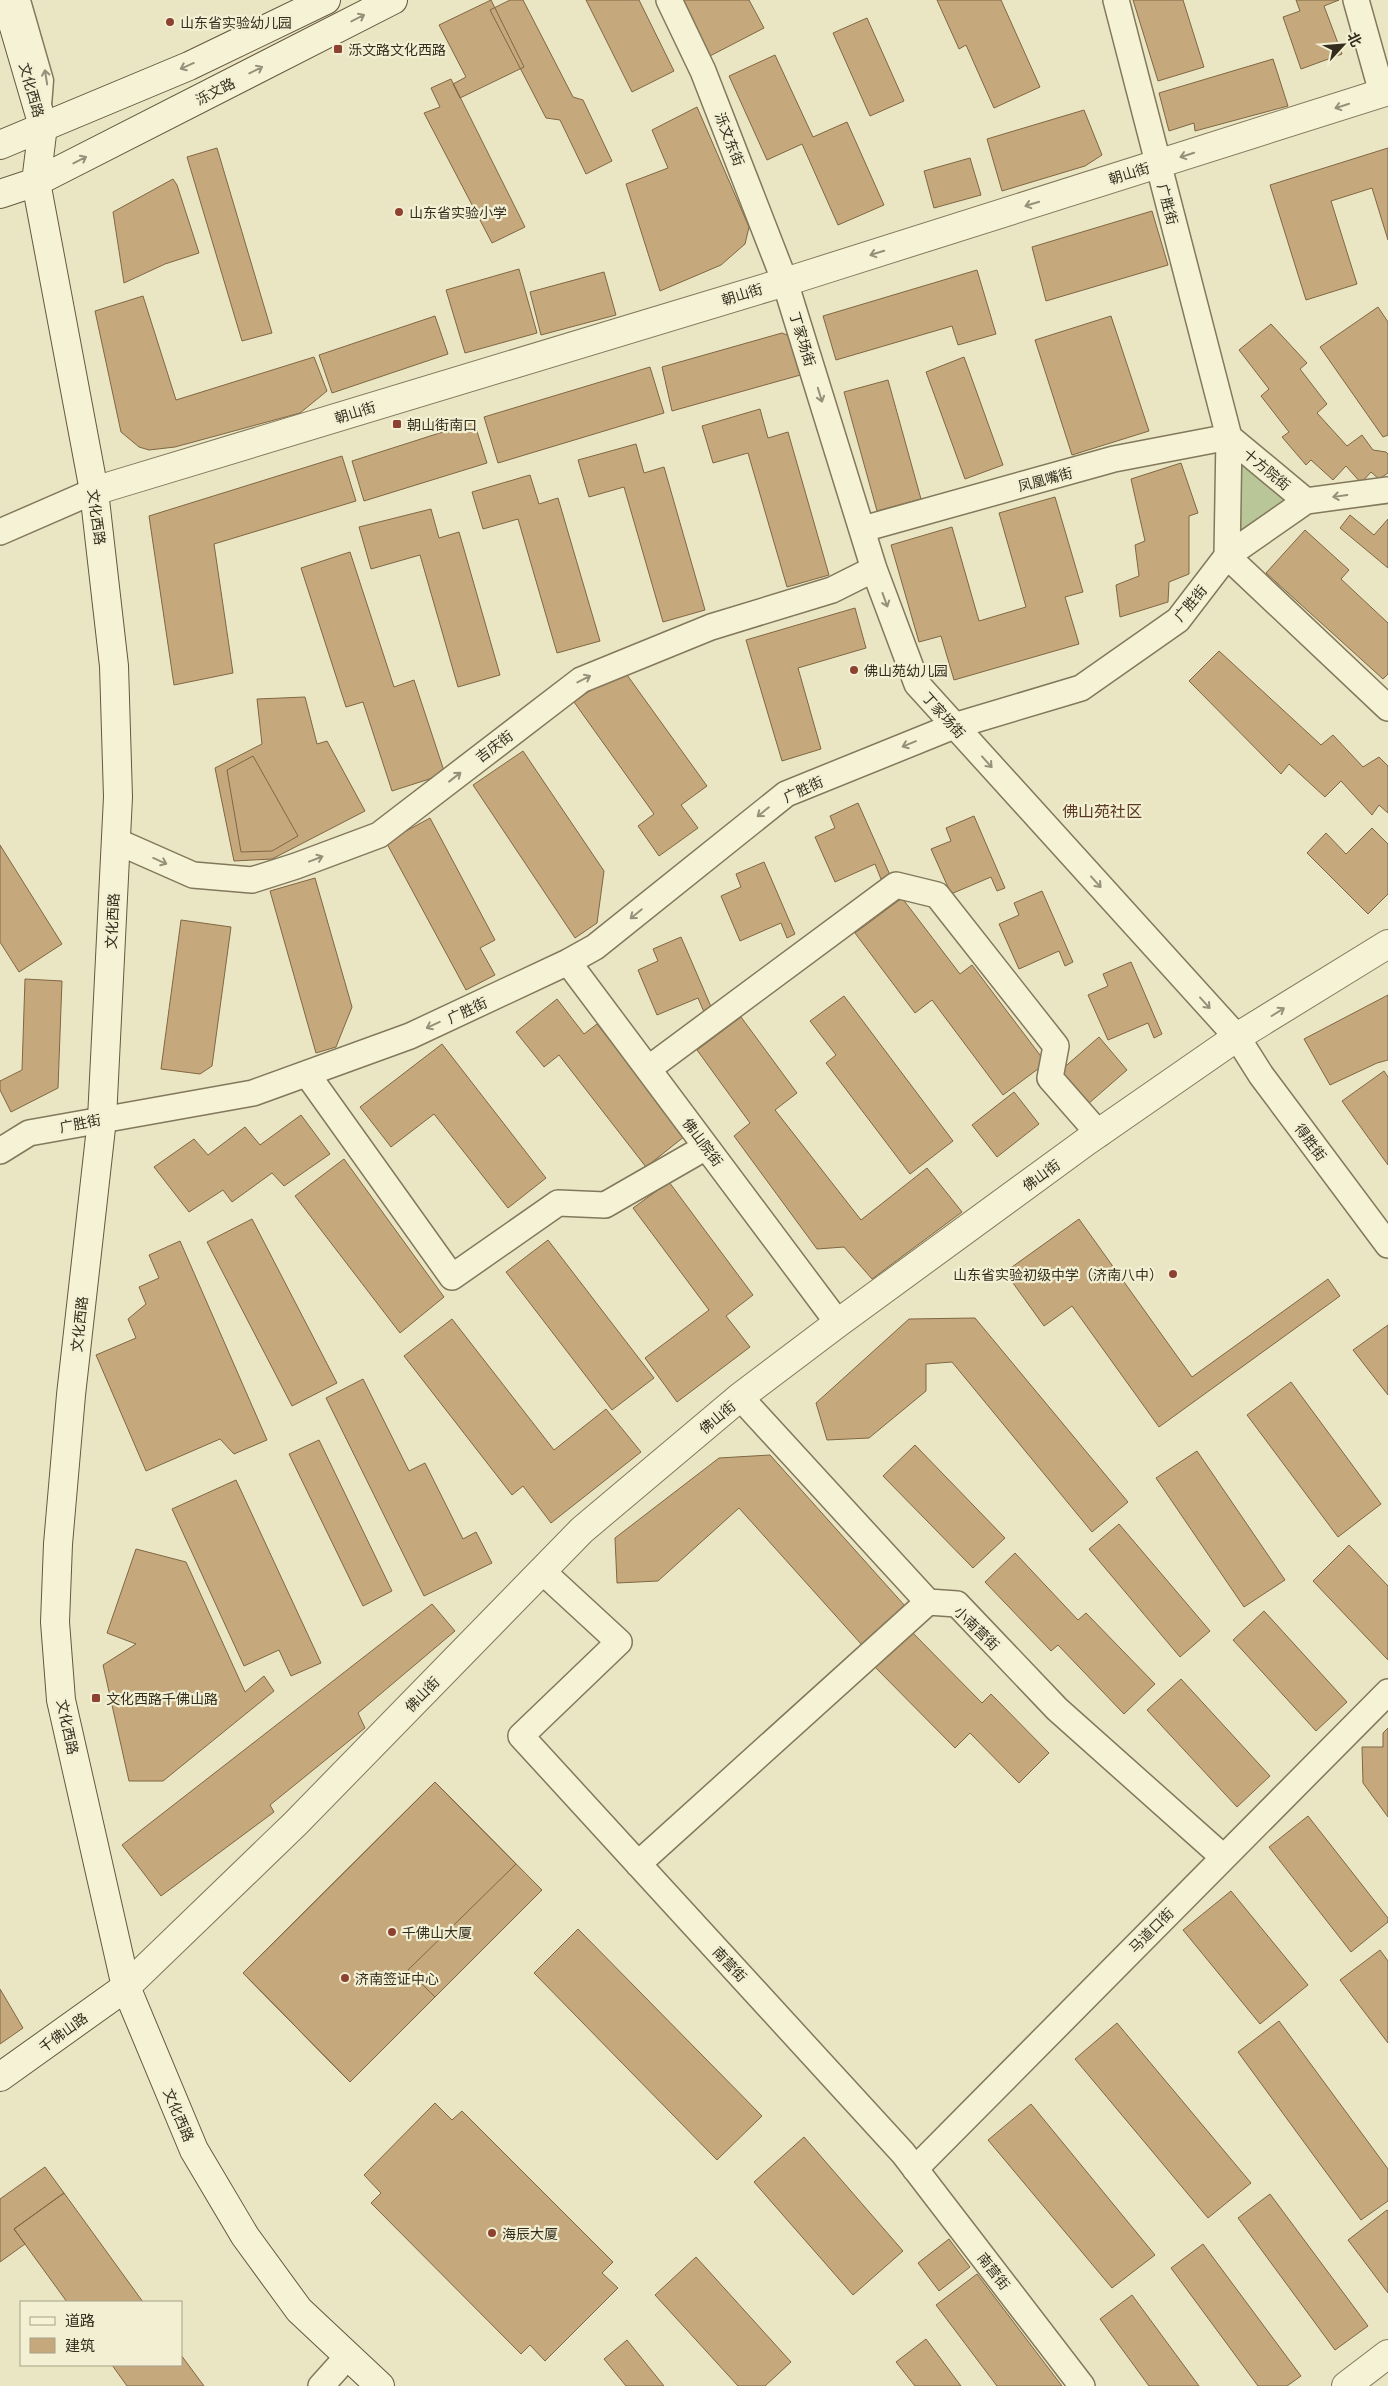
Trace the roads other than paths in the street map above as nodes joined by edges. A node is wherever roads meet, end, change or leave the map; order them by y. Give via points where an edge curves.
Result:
1 (6, 0) edge
2 (24, 0) edge
3 (326, 0) edge
4 (394, 0) edge
5 (669, 0) edge
6 (1116, 0) edge
7 (1356, 0) edge
8 (1385, 92) edge
9 (43, 126) junction
10 (1, 137) edge
11 (1157, 164) junction
12 (36, 182) junction
13 (0, 194) edge
14 (785, 282) junction
15 (1228, 436) junction
16 (1388, 490) edge
17 (94, 491) junction
18 (1306, 501) junction
19 (862, 529) junction
20 (3, 531) edge
21 (1227, 556) junction
22 (874, 569) junction
23 (1388, 708) edge
24 (954, 726) junction
25 (116, 841) junction
26 (1388, 944) edge
27 (568, 962) junction
28 (1237, 1037) junction
29 (648, 1069) junction
30 (307, 1074) junction
31 (102, 1119) junction
32 (1099, 1134) junction
33 (706, 1147) junction
34 (3, 1150) edge
35 (1388, 1245) edge
36 (838, 1323) junction
37 (740, 1397) junction
38 (542, 1571) junction
39 (928, 1602) junction
40 (1388, 1692) edge
41 (1223, 1857) junction
42 (638, 1864) junction
43 (126, 1987) junction
44 (0, 2077) edge
45 (915, 2169) junction
46 (1388, 2354) edge
47 (348, 2356) junction
48 (321, 2386) edge
49 (380, 2386) edge
50 (1082, 2386) edge
51 (1346, 2386) edge

1 - 9 main road, 文化西路
9 -> 2 lane via 48,80
3 -> 9 main road via 189,66
12 -> 4 main road, 泺文路
5 - 14 street, 泺文东街 via 704,72
6 - 11 street, 广胜街
7 - 8 street
8 -> 11 main road, 朝山街
9 - 10 main road
9 - 12 main road, 文化西路
10 - 12 main road, 文化西路
11 -> 14 main road, 朝山街
11 - 15 street, 广胜街
12 - 13 main road, 泺文路
12 - 17 main road, 文化西路
14 - 17 main road, 朝山街
14 -> 19 street, 丁家场街
15 - 18 street, 十方院街
15 - 19 street, 凤凰嘴街 via 1114,459
15 - 21 street, 广胜街
16 -> 18 street, 十方院街
17 - 20 street
17 - 25 main road, 文化西路 via 114,666 118,797
18 - 21 street, 十方院街
19 - 22 street, 丁家场街
21 - 23 street
21 - 24 street, 广胜街 via 1178,620 1081,688
22 -> 24 street, 丁家场街 via 916,684
25 -> 22 street, 吉庆街 via 193,875 252,880 296,866 379,835 581,680 711,627 832,590
24 -> 27 street, 广胜街 via 786,794 595,946
24 -> 28 street, 丁家场街
25 - 31 main road, 文化西路
28 -> 26 main road, 佛山街
27 - 29 street, 佛山院街
27 -> 30 street, 广胜街 via 410,1036
28 - 32 main road, 佛山街
28 - 35 street, 得胜街 via 1261,1075
29 - 32 street via 896,884 937,895 1056,1046 1050,1078
29 - 33 street, 佛山院街
30 - 31 street, 广胜街 via 253,1093
30 - 33 street via 452,1277 558,1204 605,1205
31 - 34 street, 广胜街 via 29,1133
31 - 43 main road, 文化西路 via 71,1395 55,1622 61,1700
32 - 36 main road, 佛山街
33 - 36 street, 佛山院街
36 - 37 main road, 佛山街
37 - 38 main road, 佛山街 via 582,1530
37 - 39 street
38 - 42 street, 南营街 via 619,1642 521,1736
38 - 43 main road, 佛山街 via 295,1824
39 - 41 street, 小南营街 via 957,1604 1057,1709
39 - 42 street
40 - 41 street, 马道口街
41 - 45 street, 马道口街
42 - 45 street, 南营街
43 - 44 main road, 千佛山路
43 - 47 main road, 文化西路 via 194,2150 245,2236 299,2310
45 - 50 street, 南营街
46 - 51 main road
47 - 48 street
47 - 49 main road, 文化西路

